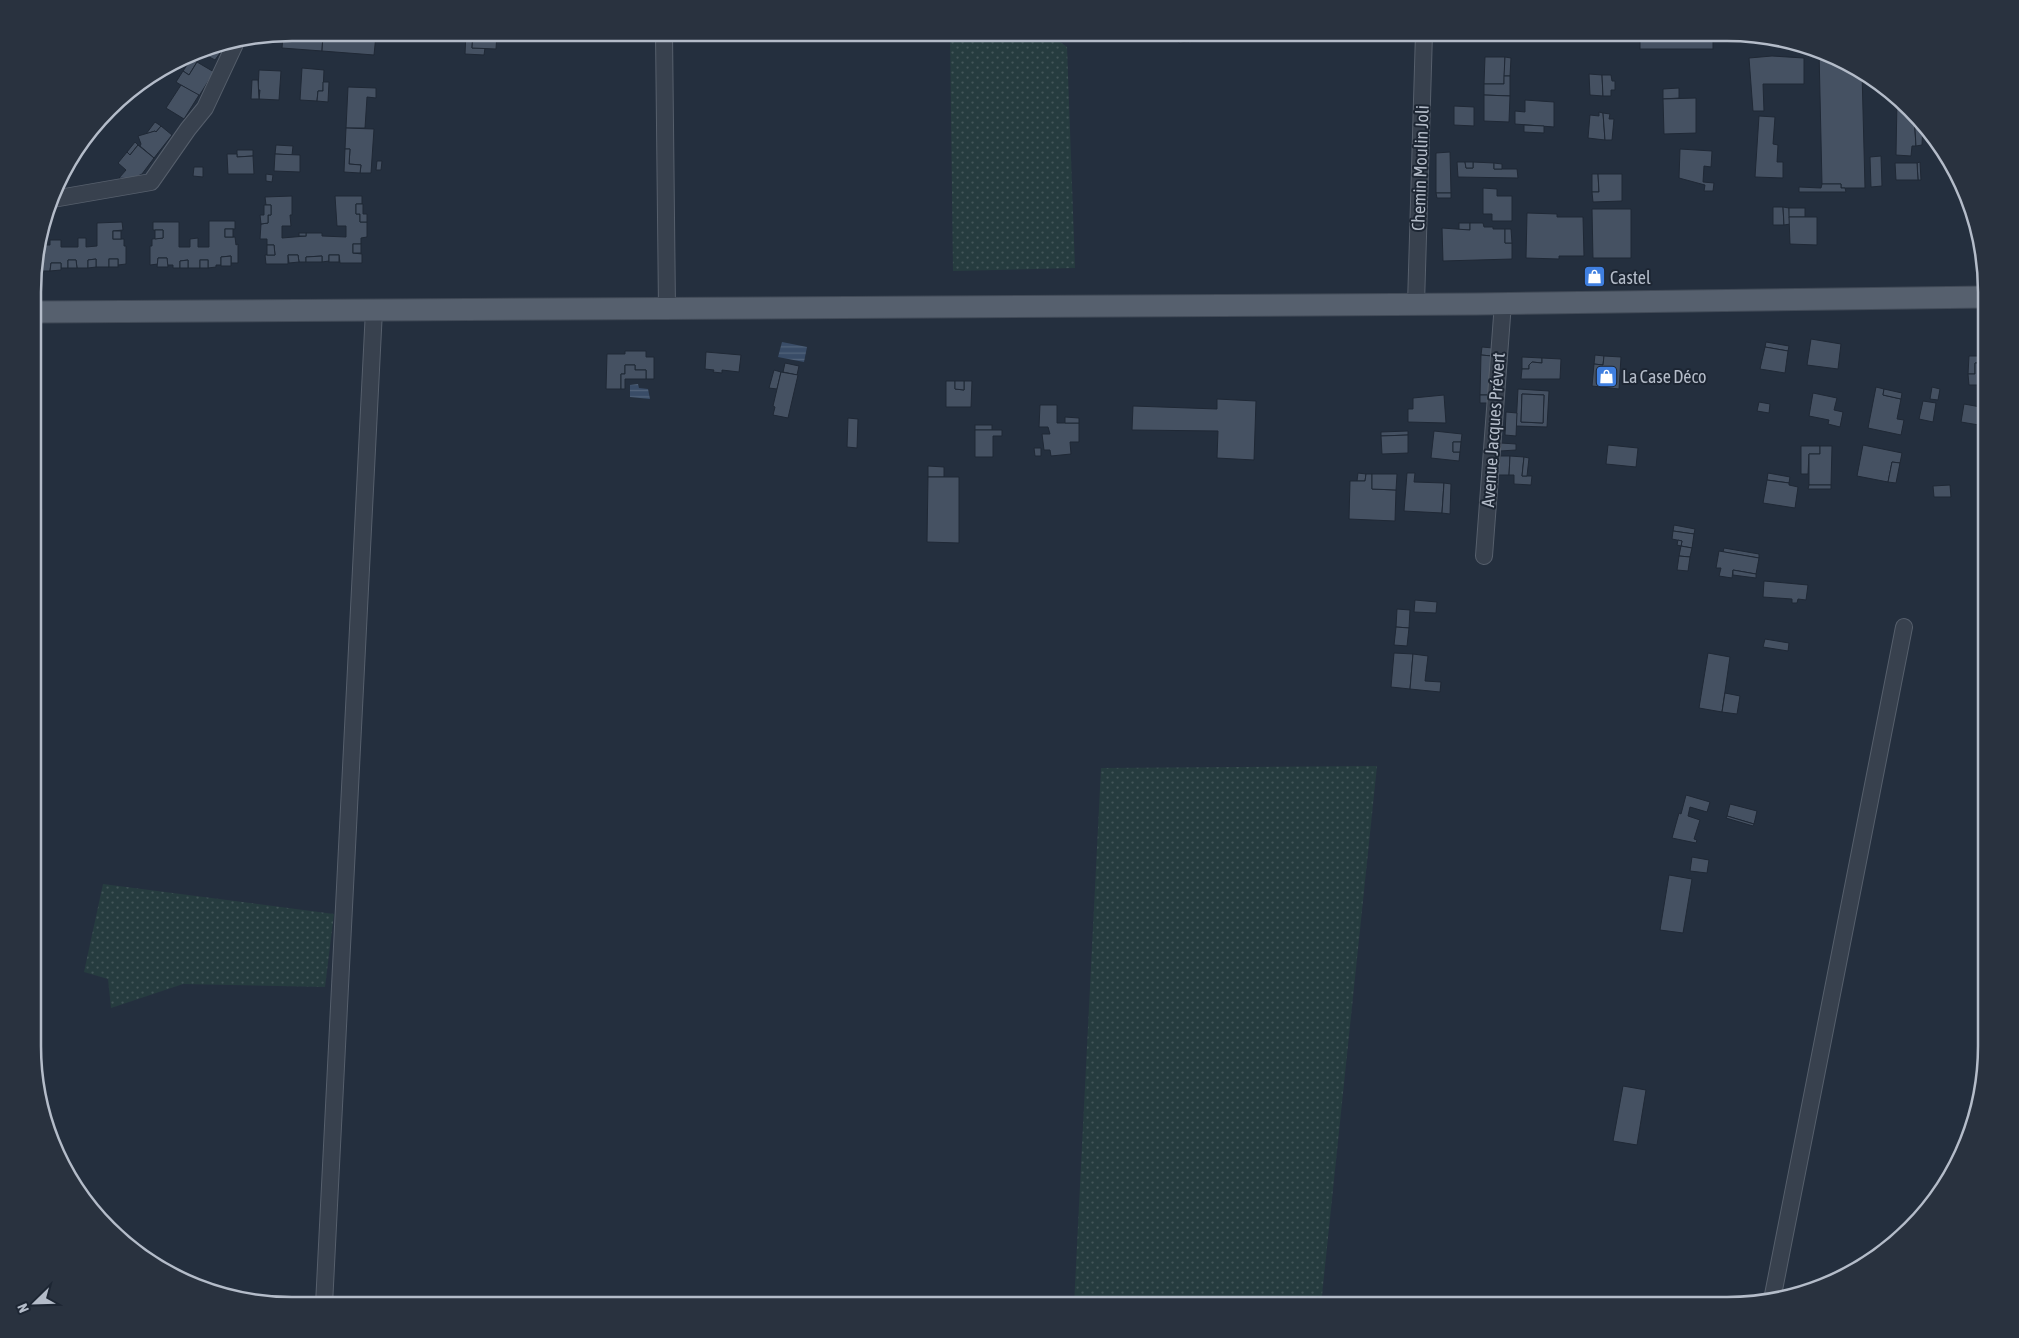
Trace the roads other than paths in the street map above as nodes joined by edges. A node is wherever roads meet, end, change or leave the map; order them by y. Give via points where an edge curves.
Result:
1 (664, 41) edge
2 (1424, 41) edge
3 (233, 49) edge
4 (59, 198) edge
5 (1978, 298) edge
6 (1503, 303) junction
7 (1416, 304) junction
8 (667, 309) junction
9 (374, 310) junction
10 (41, 312) edge
11 (1484, 556) dead end
12 (1904, 627) dead end
13 (1773, 1292) edge
14 (324, 1297) edge

1 - 8 street
2 - 7 street, Chemin Moulin Joli
3 - 4 street via 206,108 151,182
5 - 6 main road
6 - 7 main road
6 - 11 street, Avenue Jacques Prévert
7 - 8 main road
8 - 9 main road
9 - 10 main road
9 - 14 street
12 - 13 street

